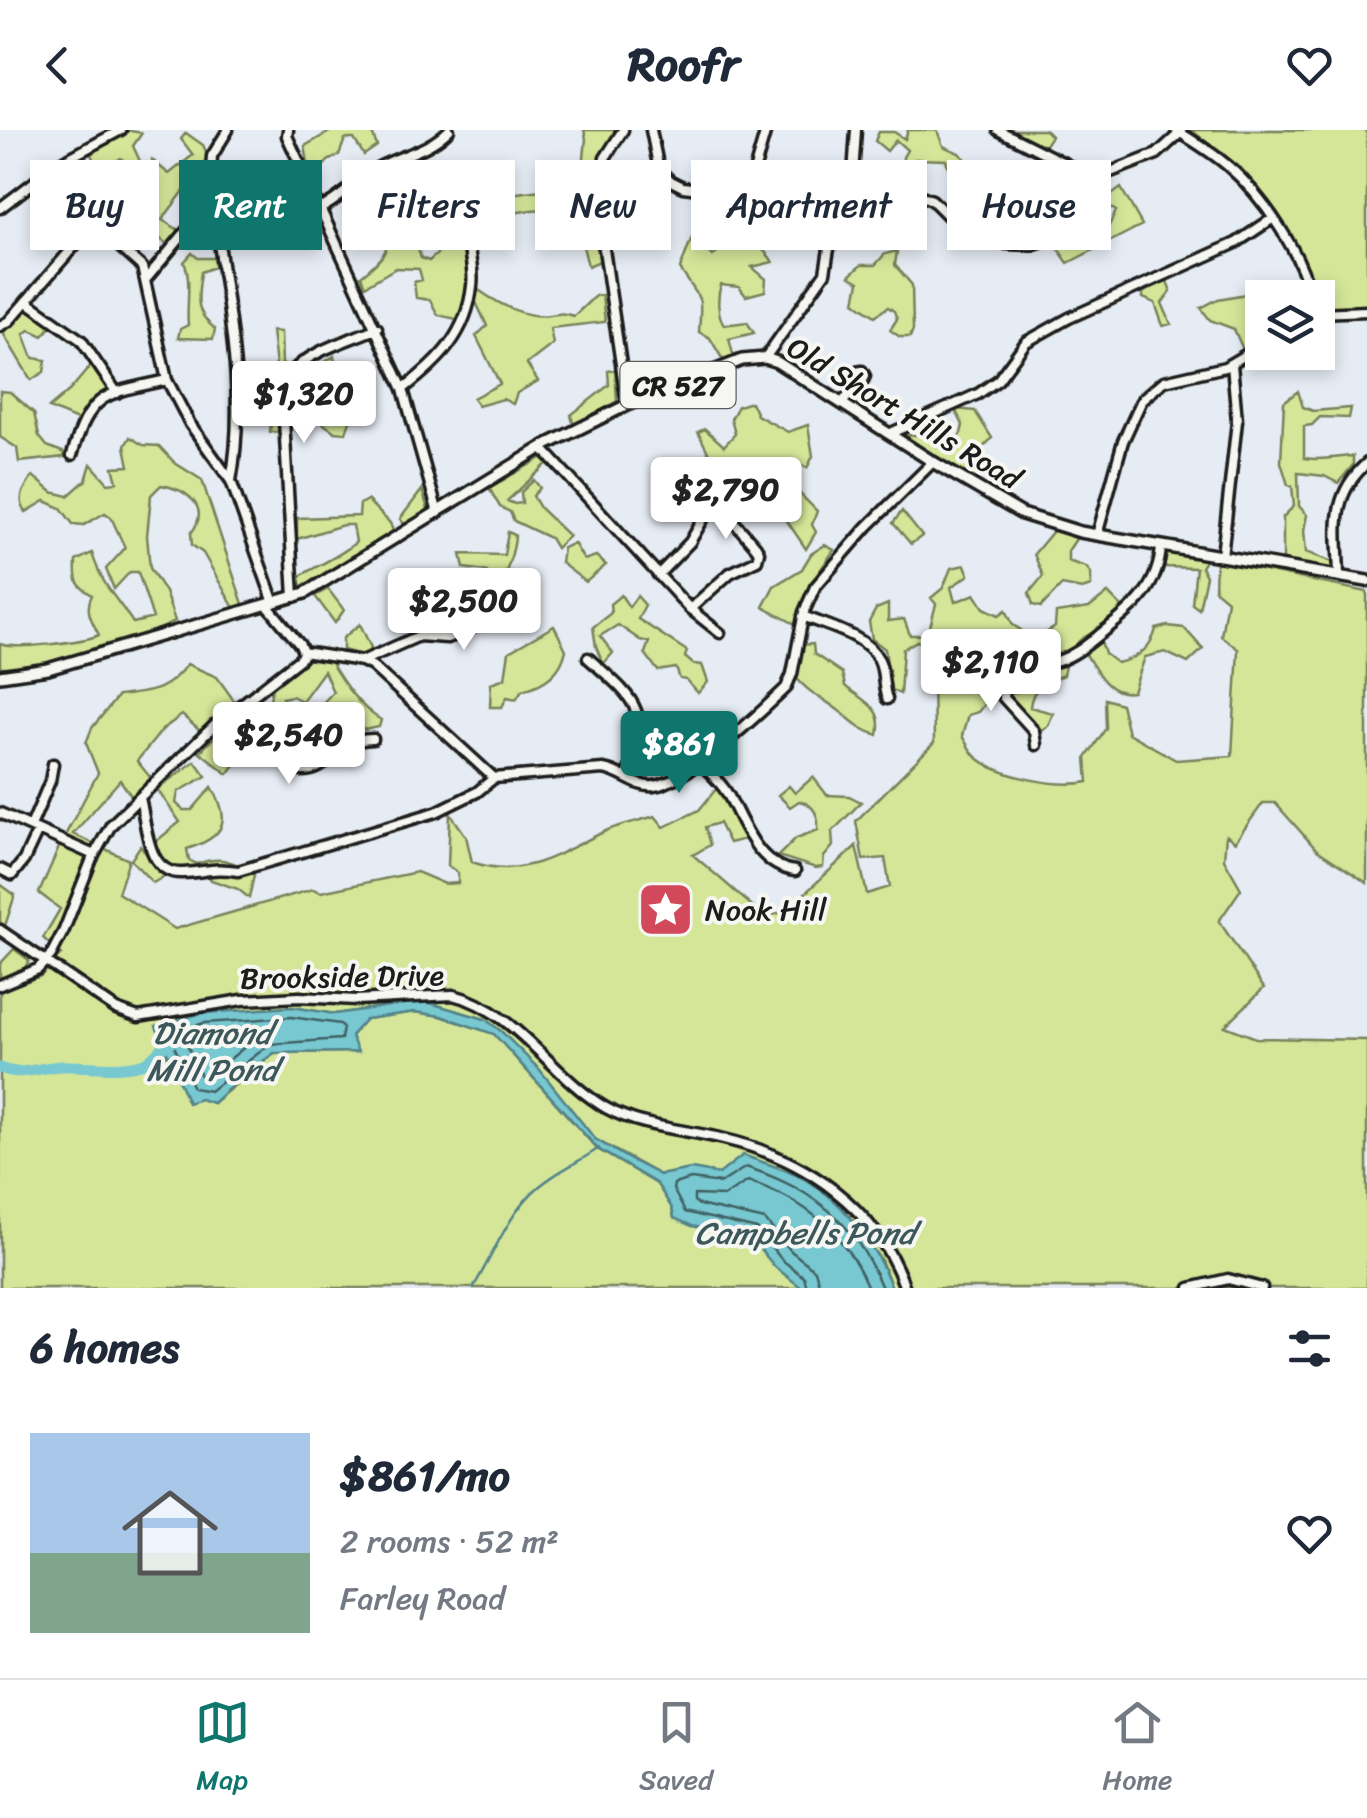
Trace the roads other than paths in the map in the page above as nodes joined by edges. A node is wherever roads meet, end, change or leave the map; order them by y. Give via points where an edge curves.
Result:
1 (121, 130) edge
2 (228, 130) edge
3 (449, 130) edge
4 (622, 130) edge
5 (650, 130) edge
6 (766, 130) edge
7 (856, 130) edge
8 (998, 130) edge
9 (286, 132) edge
10 (1178, 132) edge
11 (212, 160) edge
12 (298, 160) edge
13 (757, 160) edge
14 (854, 160) edge
15 (1058, 160) edge
16 (1111, 172) edge
17 (691, 187) edge
18 (927, 198) edge
19 (0, 208) edge
20 (322, 208) edge
21 (322, 213) edge
22 (947, 214) edge
23 (1272, 219) junction
24 (179, 240) edge
25 (220, 250) edge
26 (467, 250) edge
27 (829, 250) edge
28 (147, 278) junction
29 (1305, 280) edge
30 (26, 301) junction
31 (1367, 311) edge
32 (1335, 312) edge
33 (0, 326) edge
34 (377, 328) junction
35 (1245, 356) edge
36 (765, 358) junction
37 (1232, 364) junction
38 (166, 380) junction
39 (403, 388) junction
40 (850, 392) dead end
41 (117, 393) junction
42 (842, 402) junction
43 (627, 405) junction
44 (891, 432) junction
45 (542, 448) junction
46 (72, 455) dead end
47 (933, 462) junction
48 (1367, 463) edge
49 (231, 481) junction
50 (438, 514) junction
51 (1096, 535) junction
52 (1161, 546) junction
53 (1222, 556) junction
54 (658, 574) junction
55 (1339, 576) junction
56 (1367, 581) edge
57 (528, 583) dead end
58 (280, 601) junction
59 (690, 609) junction
60 (803, 616) junction
61 (286, 628) junction
62 (720, 633) dead end
63 (303, 652) junction
64 (588, 658) dead end
65 (362, 661) junction
66 (0, 676) edge
67 (887, 699) dead end
68 (240, 706) junction
69 (373, 739) dead end
70 (1036, 745) dead end
71 (699, 762) junction
72 (53, 764) dead end
73 (494, 778) junction
74 (627, 778) junction
75 (140, 798) junction
76 (0, 813) edge
77 (35, 828) junction
78 (94, 855) junction
79 (0, 869) edge
80 (795, 871) dead end
81 (0, 930) edge
82 (44, 962) junction
83 (0, 986) edge
84 (905, 1288) edge
85 (1190, 1288) edge
86 (1262, 1288) edge

1 - 19 street via 58,164
2 - 11 street
3 - 20 street via 424,150 378,167
4 - 43 street via 605,158 596,195
5 - 17 street via 664,177
6 - 13 street
7 - 14 street
8 - 15 street
9 - 12 street
10 - 16 street via 1157,154
10 - 23 street via 1226,164
18 - 22 street
21 - 34 street
23 - 29 street
23 - 44 street via 1236,243 1026,342 998,380 978,394
24 - 28 street
25 - 49 street via 238,419
26 - 39 street via 473,285 466,313 439,360
27 - 36 street via 825,273
28 - 30 street via 134,257 93,231
28 - 38 street
30 - 33 street
30 - 41 street via 81,340
31 - 32 street
34 - 39 street
34 - 58 street via 308,360 286,384
35 - 37 street
36 - 42 main road, Old Short Hills Road / CR 527
36 - 43 main road, Old Short Hills Road / CR 527 via 742,360
37 - 51 street via 1164,381 1142,400 1122,441
37 - 53 street via 1237,421
38 - 41 street
38 - 49 street
39 - 50 street
40 - 42 street
41 - 46 street via 82,419
42 - 44 main road, Old Short Hills Road / CR 527
43 - 45 main road, Old Short Hills Road / CR 527
44 - 47 main road, Old Short Hills Road / CR 527
45 - 50 main road, Old Short Hills Road / CR 527
45 - 54 street
47 - 51 main road, Old Short Hills Road / CR 527 via 1022,514
47 - 60 street via 814,587
48 - 55 street via 1337,509
49 - 58 street
50 - 58 main road, Old Short Hills Road / CR 527 via 316,588
51 - 52 main road, Old Short Hills Road / CR 527
52 - 53 main road, Old Short Hills Road / CR 527
52 - 70 street via 1154,579 1134,608 1078,652 1006,674 1003,697 1034,731
53 - 55 main road, Old Short Hills Road / CR 527
54 - 59 street
54 - 59 street via 708,512 727,514 759,552 757,560 730,573
55 - 56 main road, Old Short Hills Road / CR 527
57 - 65 street via 510,604 463,633 419,636
58 - 61 street
58 - 61 street
58 - 66 main road, Old Short Hills Road / CR 527 via 48,669
59 - 62 street
60 - 67 street via 872,650
60 - 71 street via 786,688
61 - 63 street
63 - 65 street
63 - 68 street
64 - 74 street via 636,706 640,727
65 - 73 street
68 - 69 street via 280,723 290,763 301,772 321,768 350,740
68 - 75 street
71 - 74 street via 657,786
71 - 80 street via 727,792 769,860
72 - 77 street
73 - 74 street via 603,769
73 - 75 street via 436,812 238,872 215,867 169,873 159,867
75 - 78 street via 111,825
76 - 77 street
77 - 78 street
77 - 79 street via 18,870 12,876
78 - 82 street via 59,943
81 - 82 street, Brookside Drive
82 - 83 street
82 - 84 street, Brookside Drive via 138,1016 242,1000 468,998 488,1007 616,1114 748,1146 824,1181 881,1242
85 - 86 street via 1228,1279

